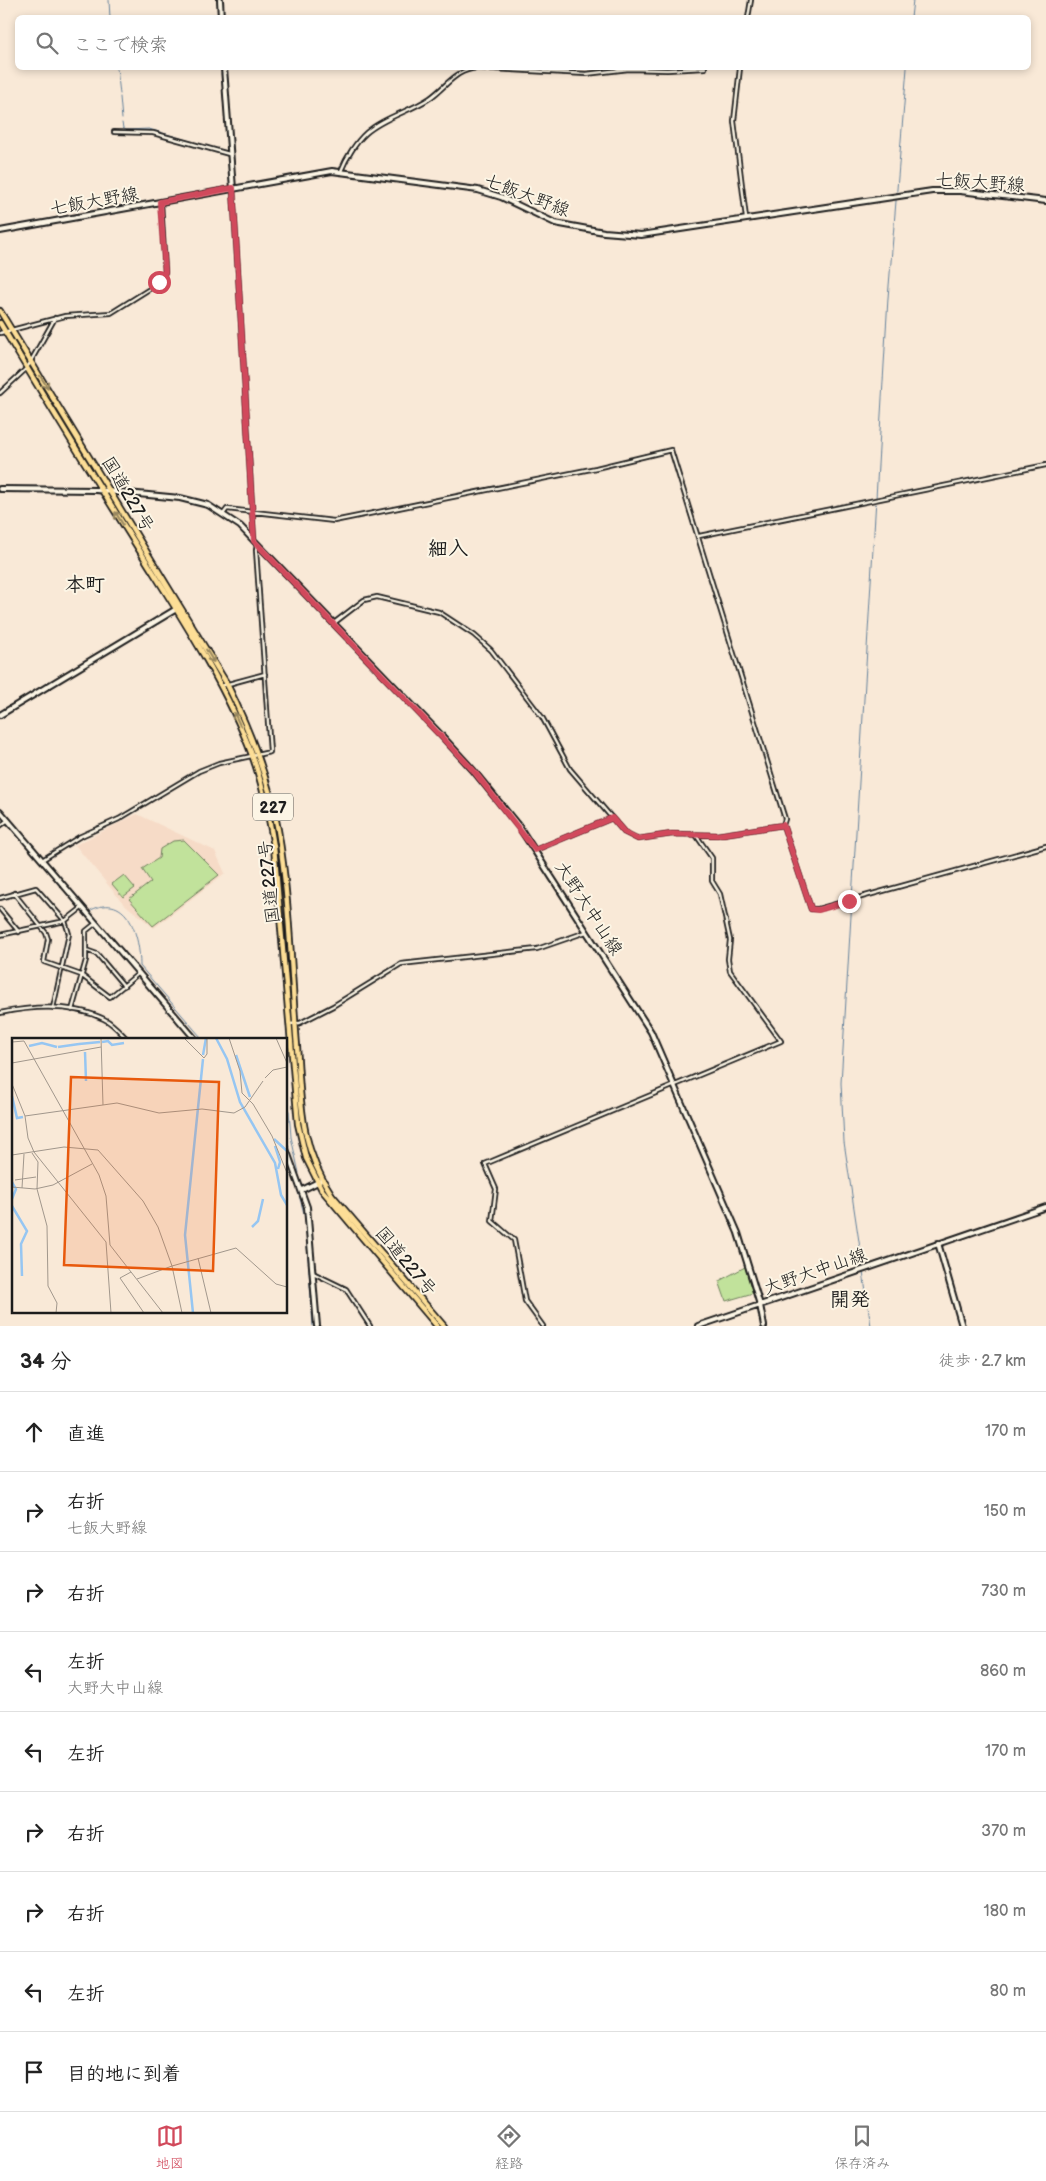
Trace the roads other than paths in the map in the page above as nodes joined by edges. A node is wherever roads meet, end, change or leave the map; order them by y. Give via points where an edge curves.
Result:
1 (220, 0) edge
2 (751, 0) edge
3 (221, 15) edge
4 (748, 15) edge
5 (224, 70) edge
6 (465, 70) edge
7 (513, 70) edge
8 (620, 70) edge
9 (740, 70) edge
10 (114, 132) dead end
11 (229, 154) junction
12 (341, 171) junction
13 (233, 188) junction
14 (1046, 201) edge
15 (160, 202) junction
16 (746, 220) junction
17 (0, 231) edge
18 (0, 311) edge
19 (55, 318) junction
20 (0, 323) edge
21 (11, 329) junction
22 (2, 332) edge
23 (30, 362) junction
24 (26, 368) junction
25 (0, 393) edge
26 (1046, 465) edge
27 (0, 489) edge
28 (103, 491) junction
29 (110, 491) junction
30 (253, 513) junction
31 (224, 514) junction
32 (698, 536) junction
33 (256, 543) junction
34 (178, 608) junction
35 (334, 624) junction
36 (265, 674) junction
37 (227, 684) junction
38 (221, 686) junction
39 (0, 715) edge
40 (253, 756) junction
41 (258, 756) junction
42 (0, 811) edge
43 (612, 818) junction
44 (8, 820) junction
45 (783, 825) junction
46 (0, 826) edge
47 (696, 835) junction
48 (1046, 846) edge
49 (535, 850) junction
50 (42, 860) junction
51 (14, 893) junction
52 (0, 898) edge
53 (83, 907) junction
54 (0, 909) edge
55 (65, 921) junction
56 (96, 923) junction
57 (42, 927) junction
58 (19, 932) junction
59 (588, 932) junction
60 (0, 935) edge
61 (86, 950) junction
62 (62, 969) junction
63 (139, 973) junction
64 (81, 975) junction
65 (124, 986) junction
66 (53, 1008) junction
67 (72, 1010) junction
68 (0, 1013) edge
69 (292, 1024) junction
70 (126, 1038) edge
71 (194, 1038) edge
72 (675, 1085) junction
73 (288, 1154) edge
74 (320, 1181) junction
75 (302, 1190) junction
76 (1046, 1207) edge
77 (938, 1243) junction
78 (312, 1273) junction
79 (760, 1305) junction
80 (316, 1326) edge
81 (370, 1326) edge
82 (437, 1326) edge
83 (444, 1326) edge
84 (543, 1326) edge
85 (698, 1326) edge
86 (764, 1326) edge
87 (962, 1326) edge

1 - 3 main road
2 - 4 street
5 - 11 main road
6 - 12 street via 453,76 430,97 368,131
7 - 8 street via 586,74
9 - 16 street via 734,121
10 - 11 street via 153,133
11 - 13 main road
12 - 13 main road, 七飯大野線
12 - 16 main road, 七飯大野線 via 478,190 501,197 555,223 629,235 653,235
13 - 15 main road, 七飯大野線
13 - 30 street
14 - 16 main road, 七飯大野線 via 932,191
15 - 17 main road, 七飯大野線
15 - 19 street via 165,272 160,281 112,313
18 - 21 highway, 国道227号 / 227
19 - 21 street
19 - 23 street
20 - 22 highway, 国道227号 / 227
21 - 22 street
21 - 23 highway, 国道227号 / 227
22 - 24 highway, 国道227号 / 227
23 - 24 street
23 -> 29 highway, 国道227号 / 227
24 - 25 street
24 - 28 highway, 国道227号 / 227
26 - 32 street
27 - 28 main road, 大野大中山線
28 - 29 main road, 大野大中山線
34 -> 28 highway, 国道227号 / 227
29 - 31 main road, 大野大中山線 via 192,500
29 - 34 highway, 国道227号 / 227
30 - 31 street via 227,509
30 - 32 street via 334,521 671,450
30 - 33 street
31 - 33 main road, 大野大中山線
32 - 45 street via 785,819
33 - 35 main road, 大野大中山線
33 - 36 street
34 -> 37 highway, 国道227号 / 227
34 - 38 highway, 国道227号 / 227
34 - 39 main road
35 - 43 street via 364,600 377,597 434,610 474,635 491,650 542,717 570,769
35 - 49 main road, 大野大中山線 via 473,770
36 - 37 street
36 - 41 street via 270,752
37 - 38 street
37 - 41 highway, 国道227号 / 227
40 -> 38 highway, 国道227号 / 227
40 - 41 street
40 - 50 street via 199,771
40 - 69 highway, 国道227号 / 227 via 268,809 274,847
41 - 69 highway, 国道227号 / 227 via 278,831
42 - 44 main road
43 - 47 street via 624,832 638,839 672,834
43 - 49 street
44 - 46 street
44 - 50 main road
45 - 47 street
45 - 48 street via 811,909 818,910
47 - 72 street via 712,858 712,880 720,894 730,940 730,971 781,1041
49 - 59 main road, 大野大中山線
50 - 53 main road
51 - 52 street
51 - 55 street via 36,888
51 - 57 street
53 - 55 street
53 - 56 main road
54 - 58 street
55 - 57 street
55 - 62 street via 69,934
56 - 61 street via 86,931
56 - 63 main road
57 - 58 street
57 - 62 street via 48,939 44,962
58 - 60 street
59 - 69 street via 537,949 401,964 333,1006
59 - 72 main road, 大野大中山線 via 651,1032
61 - 64 street
61 - 65 street via 97,954
62 - 64 street
62 - 66 street
63 - 65 street
63 - 71 main road
64 - 65 street via 110,997
64 - 67 street
66 - 67 street
66 - 68 street
67 - 70 street via 105,1019
69 - 74 highway, 国道227号 / 227 via 308,1148
72 - 79 main road, 大野大中山線 via 738,1232
72 - 84 street via 484,1164 496,1189 492,1221 514,1240 525,1301
73 - 75 main road
74 - 75 main road
74 - 82 highway, 国道227号 / 227
74 - 83 highway, 国道227号 / 227
75 - 78 main road via 307,1207
76 - 77 main road, 大野大中山線
77 - 79 main road, 大野大中山線
77 - 87 main road
78 - 80 main road
78 - 81 street via 346,1289
79 - 85 main road
79 - 86 main road

